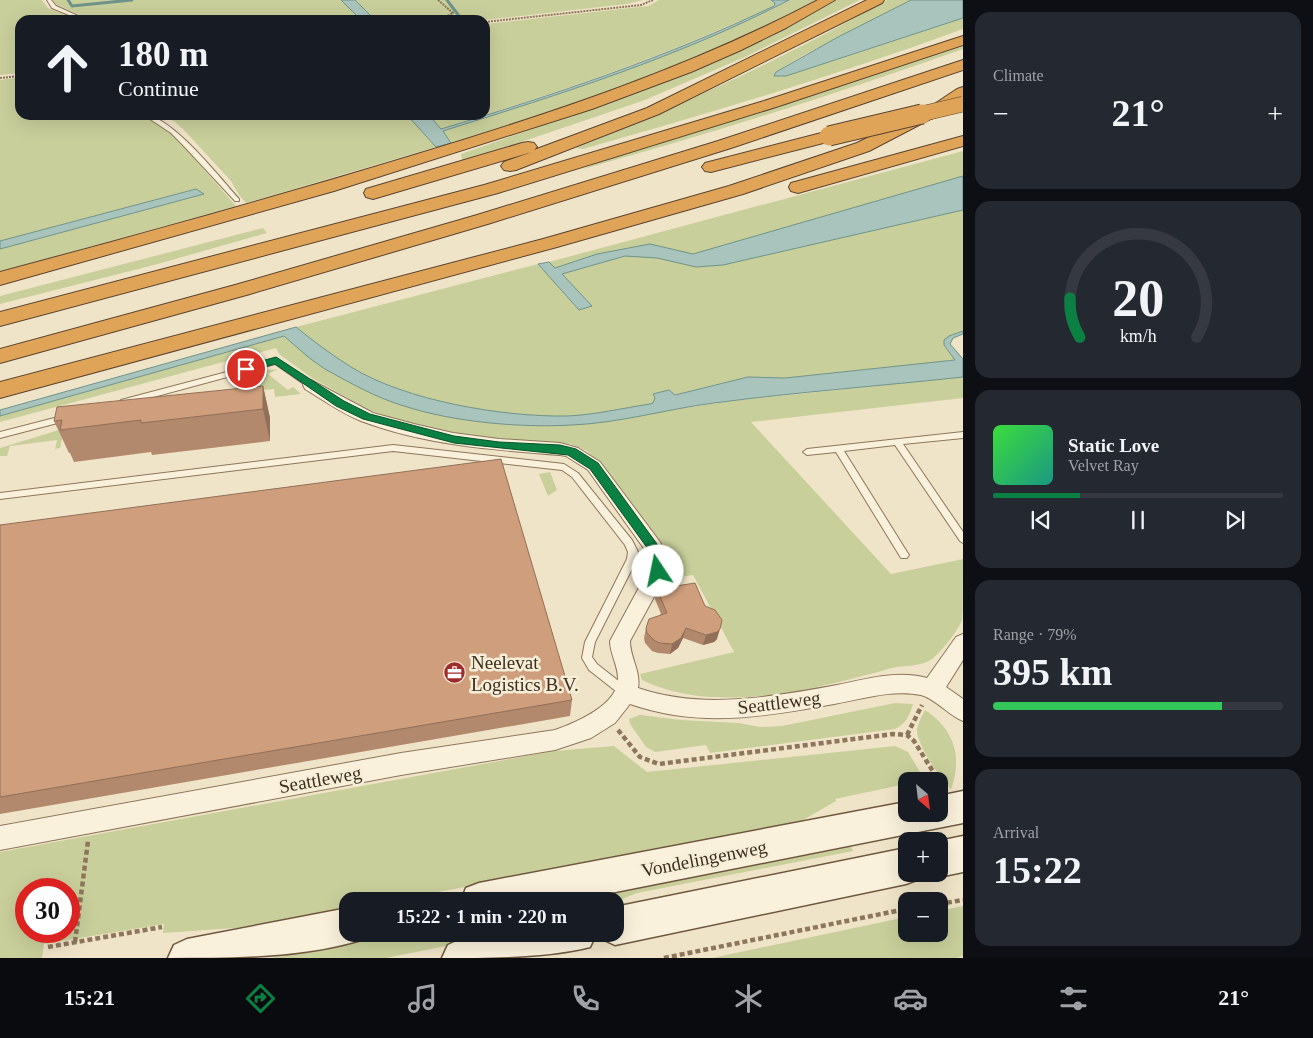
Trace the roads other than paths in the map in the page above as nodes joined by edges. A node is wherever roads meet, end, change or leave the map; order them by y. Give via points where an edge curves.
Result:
1 (49, 0) edge
2 (828, 0) edge
3 (877, 0) edge
4 (73, 15) edge
5 (963, 40) edge
6 (963, 54) edge
7 (963, 65) edge
8 (696, 90) junction
9 (963, 92) edge
10 (963, 104) edge
11 (156, 120) edge
12 (963, 141) edge
13 (353, 199) dead end
14 (237, 200) dead end
15 (325, 206) dead end
16 (419, 239) junction
17 (537, 247) junction
18 (0, 279) edge
19 (0, 290) edge
20 (9, 317) edge
21 (0, 342) edge
22 (0, 356) edge
23 (310, 385) joint
24 (0, 390) edge
25 (114, 404) edge
26 (78, 414) edge
27 (0, 435) edge
28 (963, 435) edge
29 (897, 442) junction
30 (838, 448) junction
31 (807, 452) dead end
32 (0, 496) edge
33 (963, 539) edge
34 (904, 555) dead end
35 (963, 643) edge
36 (932, 689) junction
37 (626, 693) junction
38 (963, 711) edge
39 (963, 807) edge
40 (948, 810) edge
41 (898, 820) edge
42 (0, 838) edge
43 (963, 854) edge
44 (948, 857) edge
45 (898, 868) edge
46 (525, 892) edge
47 (624, 924) edge
48 (339, 929) edge
49 (538, 942) edge
50 (187, 958) edge
51 (461, 958) edge

1 - 4 lane via 54,7
2 - 18 highway via 687,68 534,124 382,171
3 - 8 highway
5 - 20 highway via 770,104 500,186
6 - 21 highway via 788,116 138,307
7 - 16 highway via 755,135
8 - 13 highway via 498,157
8 - 20 highway via 653,112 506,167 340,220
9 - 17 highway via 936,110 863,147 736,190
10 - 16 highway, bridge
11 - 14 lane via 197,155
12 - 17 highway via 827,180 638,227
15 - 19 highway
16 - 22 highway
17 - 24 highway
23 - 25 lane via 276,360
23 - 37 street via 340,404 390,424 454,439 560,449 572,452 594,466 653,547 658,559 658,571 620,641 629,679
26 - 27 lane
28 - 29 lane
29 - 30 lane
29 - 33 lane
30 - 31 lane
30 - 34 lane
32 - 37 lane via 393,448 564,467 575,474 629,543 632,552 626,573 590,642 587,658 593,668
35 - 36 street
36 - 37 street, Seattleweg via 902,683 737,709 675,708 646,702
36 - 38 street, Seattleweg
37 - 42 street, Seattleweg via 607,716 583,731 554,740 401,764
39 - 40 main road
41 - 46 main road, Vondelingenweg
43 - 44 main road
45 - 47 main road
48 - 50 main road
49 - 51 main road

